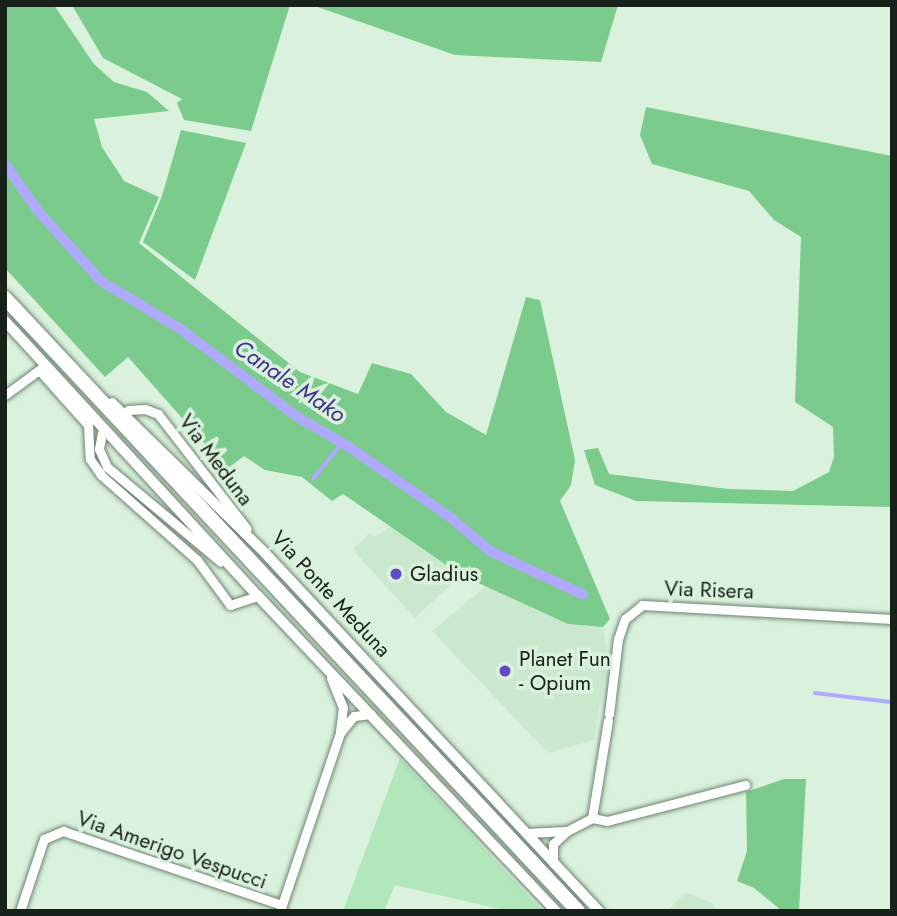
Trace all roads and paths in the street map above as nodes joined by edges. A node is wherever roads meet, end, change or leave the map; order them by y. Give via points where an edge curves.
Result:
1 (5, 298) edge
2 (5, 321) edge
3 (65, 365) junction
4 (42, 367) junction
5 (5, 395) edge
6 (128, 410) dead end
7 (102, 433) dead end
8 (265, 553) junction
9 (242, 579) junction
10 (258, 596) junction
11 (892, 619) edge
12 (318, 659) junction
13 (370, 713) junction
14 (340, 733) junction
15 (745, 785) dead end
16 (592, 818) junction
17 (567, 831) junction
18 (526, 833) junction
19 (554, 864) junction
20 (281, 908) edge
21 (20, 911) edge
22 (556, 911) edge
23 (578, 911) edge
24 (599, 911) edge

1 - 3 main road, Via Ponte Meduna
2 - 4 street
3 - 8 street, Via Ponte Meduna via 88,379
3 - 23 main road, Via Ponte Meduna
4 - 5 street
4 - 9 street
4 - 10 street via 88,425 90,459 101,475 197,560 230,605
6 - 8 street, Via Meduna via 145,408 158,414
7 - 9 street via 99,449 107,467
8 - 18 street, Via Ponte Meduna
9 - 10 street
10 - 12 street
11 - 16 street, Via Risera via 642,605 625,619 618,639
12 - 13 street
12 - 14 street via 341,697
13 - 14 street via 354,716
13 - 22 street
14 - 20 street, Via Amerigo Vespucci
15 - 16 street via 607,821
16 - 17 street
17 - 18 street
17 - 19 street via 553,844
18 - 19 street, Via Ponte Meduna
19 - 24 street, Via Ponte Meduna
20 - 21 street, Via Amerigo Vespucci via 63,831 44,839

